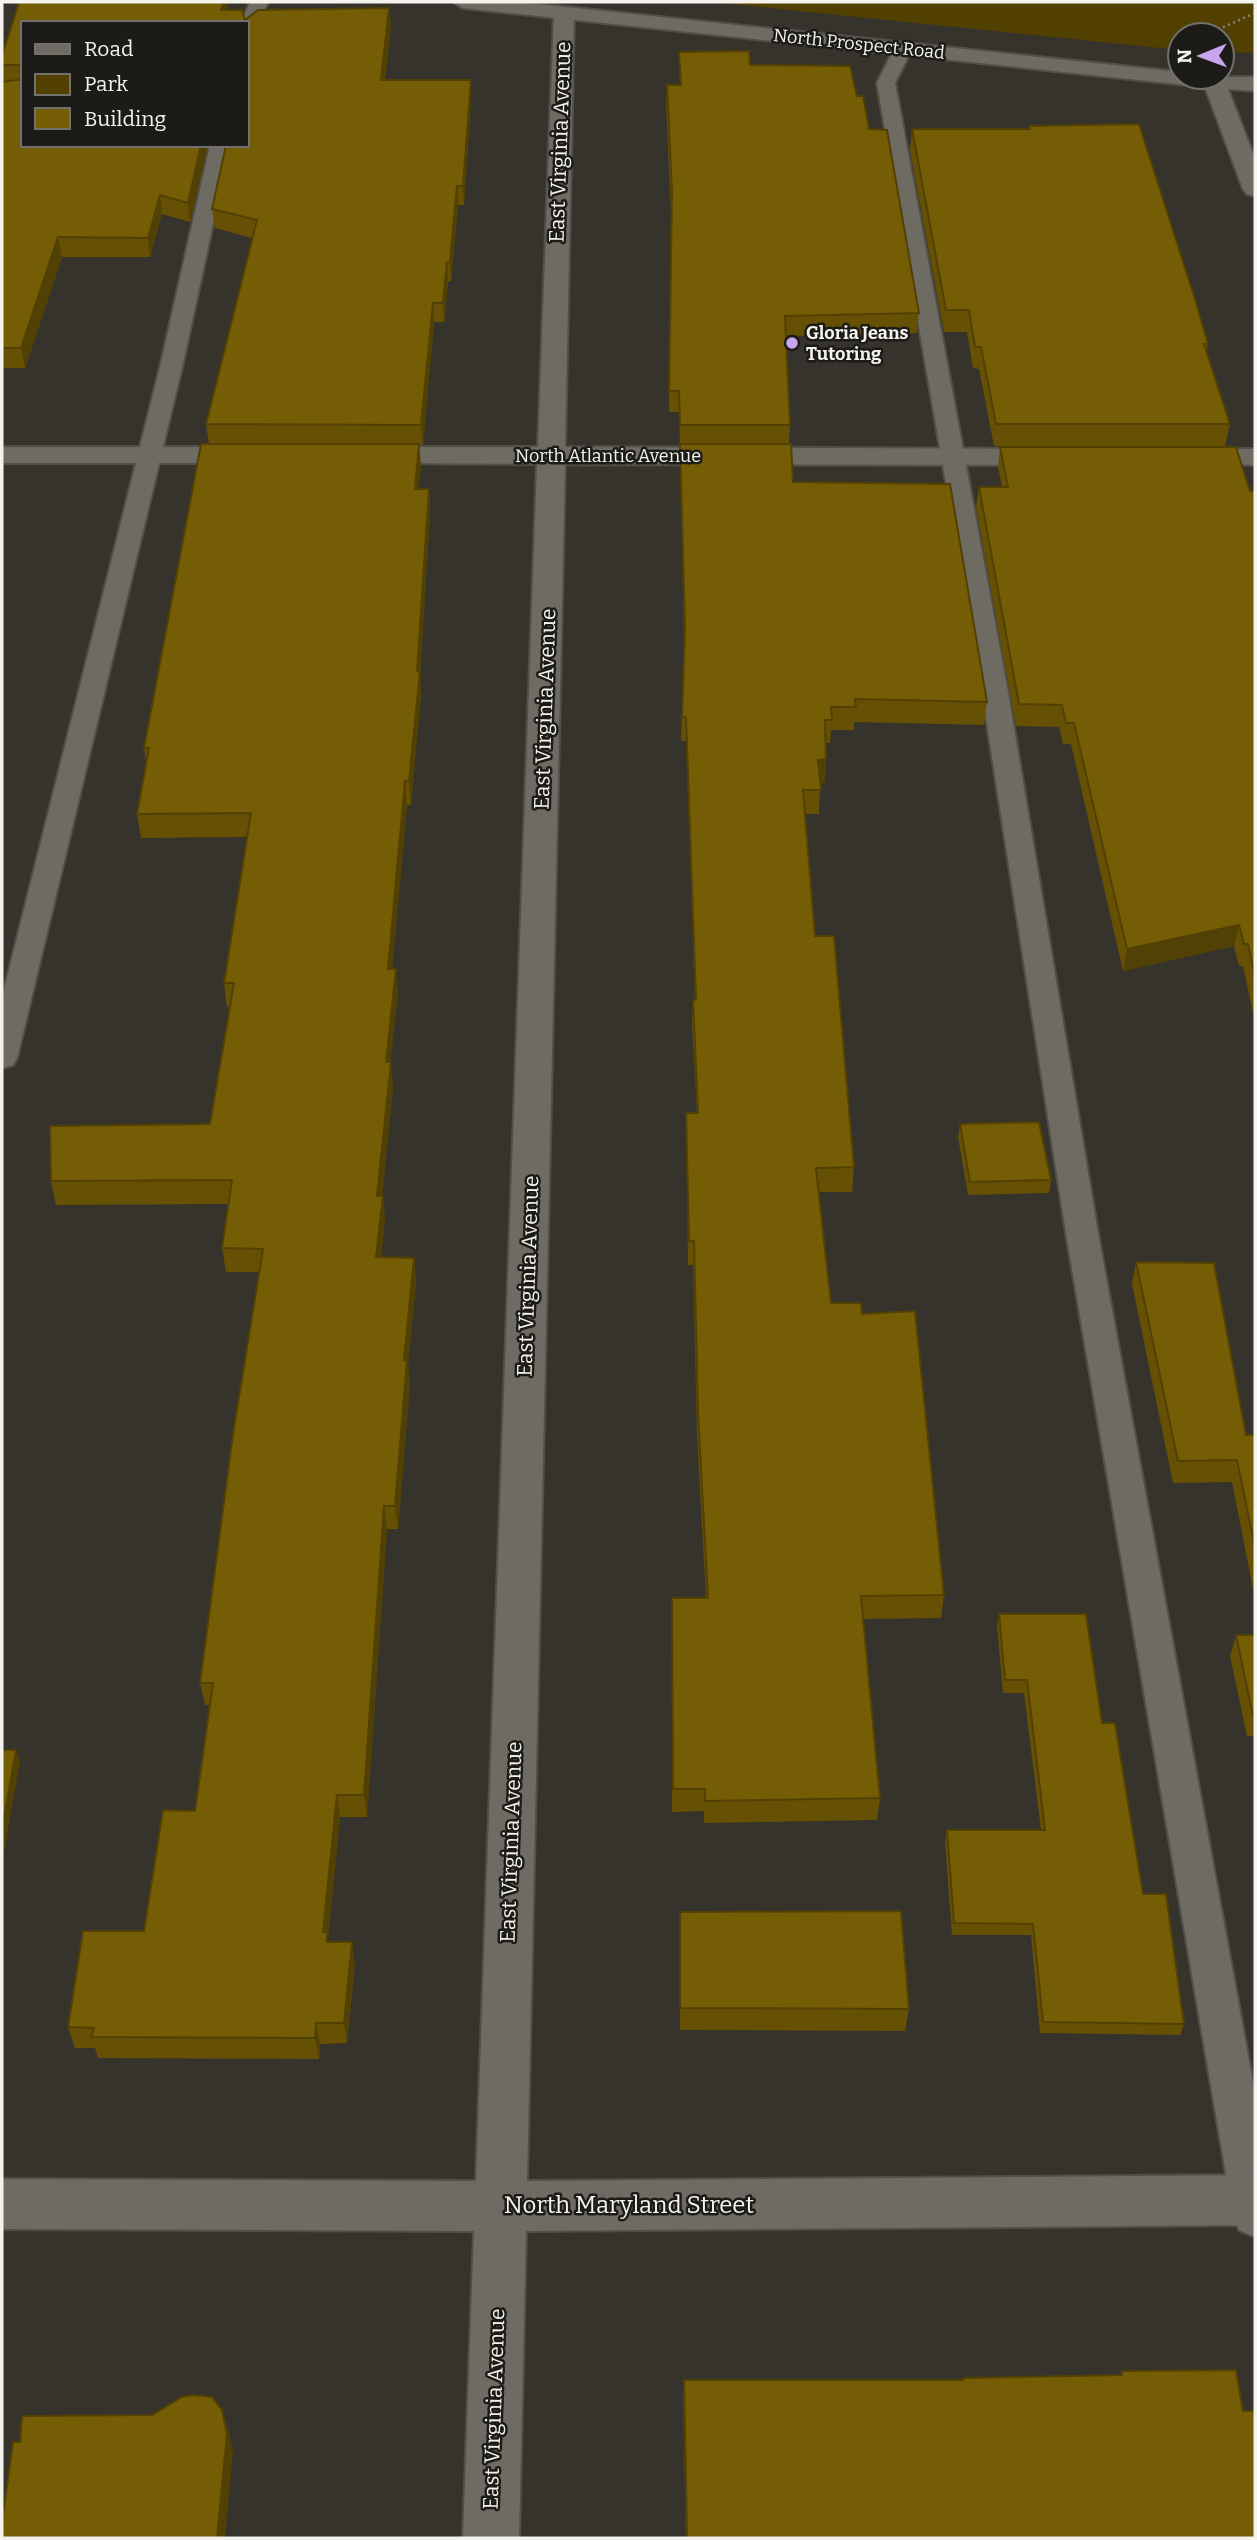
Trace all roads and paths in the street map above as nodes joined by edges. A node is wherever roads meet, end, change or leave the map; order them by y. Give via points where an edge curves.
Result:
1 (259, 2) edge
2 (463, 2) edge
3 (564, 13) junction
4 (1255, 13) edge
5 (1236, 21) edge
6 (248, 28) edge
7 (903, 49) junction
8 (1166, 76) edge
9 (1218, 91) edge
10 (220, 147) edge
11 (1255, 189) edge
12 (2, 455) edge
13 (149, 455) junction
14 (274, 455) edge
15 (344, 455) edge
16 (552, 456) junction
17 (953, 456) junction
18 (1077, 457) edge
19 (1159, 457) edge
20 (1255, 457) edge
21 (2, 1058) edge
22 (2, 2204) edge
23 (1254, 2205) edge
24 (500, 2206) junction
25 (491, 2538) edge

1 - 6 lane
2 - 3 street, North Prospect Road
3 - 7 street, North Prospect Road
3 - 16 street, East Virginia Avenue
4 - 5 path
7 - 8 street, North Prospect Road
7 - 17 lane via 887,83
9 - 11 street
10 - 13 lane
12 - 13 street
13 - 14 street
13 - 21 lane
15 - 16 street, North Atlantic Avenue
16 - 17 street, North Atlantic Avenue
16 - 24 street, East Virginia Avenue
17 - 18 street, North Atlantic Avenue
17 - 23 lane via 1083,1239
19 - 20 street
22 - 24 street, North Maryland Street
23 - 24 street, North Maryland Street
24 - 25 street, East Virginia Avenue

